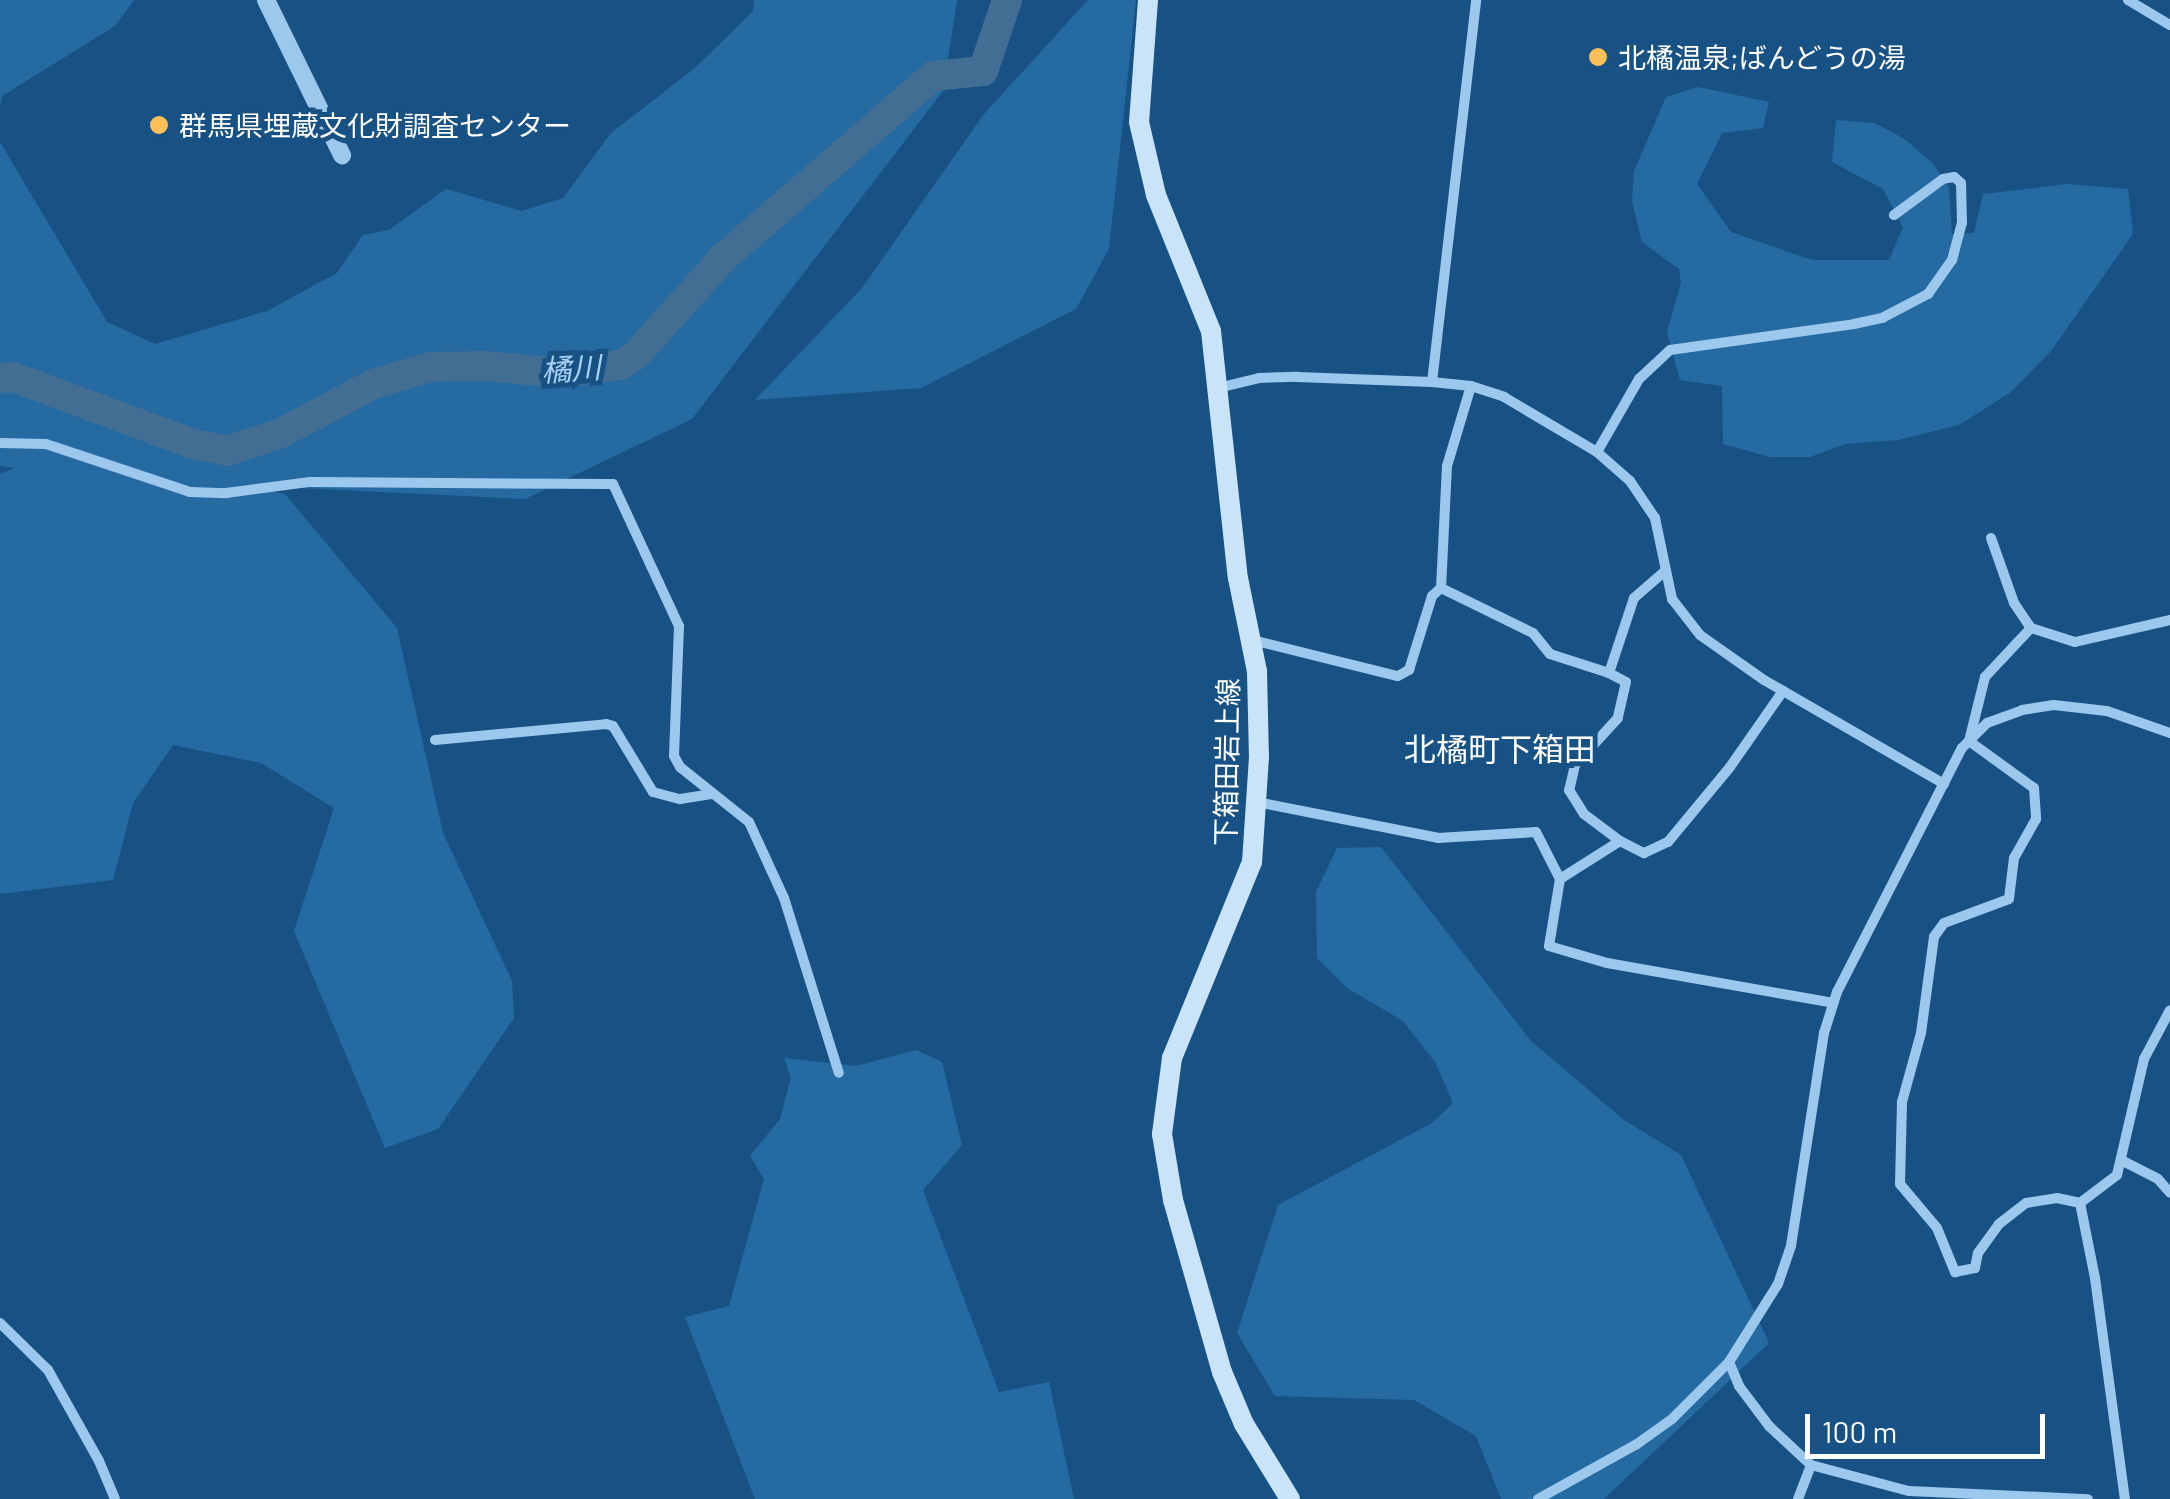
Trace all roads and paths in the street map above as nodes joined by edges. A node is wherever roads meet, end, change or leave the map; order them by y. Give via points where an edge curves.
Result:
1 (266, 0) edge
2 (1148, 0) edge
3 (1476, 0) edge
4 (2128, 0) edge
5 (2170, 24) edge
6 (342, 155) dead end
7 (1894, 215) dead end
8 (1432, 382) junction
9 (1471, 386) junction
10 (1218, 388) junction
11 (0, 443) edge
12 (1597, 452) junction
13 (1992, 538) dead end
14 (1664, 572) junction
15 (1440, 588) junction
16 (2170, 620) edge
17 (2031, 628) junction
18 (1251, 640) junction
19 (1609, 674) junction
20 (1783, 691) junction
21 (2170, 734) edge
22 (435, 740) dead end
23 (1969, 741) junction
24 (1944, 784) junction
25 (712, 794) junction
26 (1262, 803) dead end
27 (1620, 841) junction
28 (1560, 879) junction
29 (1833, 1003) junction
30 (2170, 1010) edge
31 (839, 1073) dead end
32 (2124, 1161) junction
33 (2170, 1193) edge
34 (2080, 1203) junction
35 (0, 1324) edge
36 (1729, 1362) junction
37 (1811, 1465) junction
38 (2021, 1498) edge
39 (114, 1499) edge
40 (1290, 1499) edge
41 (1538, 1499) edge
42 (1798, 1499) edge
43 (2088, 1499) edge
44 (2125, 1499) edge

1 - 6 street
2 - 10 main road, 下箱田岩上線 via 1138,122 1156,195 1211,332
3 - 8 street
4 - 5 street
7 - 12 street via 1942,179 1961,183 1962,223 1952,260 1928,294 1882,318 1670,350 1638,379
8 - 9 street
8 - 10 street via 1298,376
9 - 12 street
9 - 15 street via 1447,466
10 - 18 main road, 下箱田岩上線
11 - 25 street via 46,444 190,492 310,482 613,484 679,626 674,756
12 - 14 street via 1655,518
13 - 17 street via 2014,604
14 - 19 street via 1634,598
14 - 20 street via 1672,599 1700,635
15 - 18 street via 1408,670 1398,676
15 - 19 street via 1533,633 1550,654
16 - 17 street via 2075,642
17 - 23 street via 1985,677
18 - 40 main road, 下箱田岩上線 via 1259,757 1252,862 1172,1058 1162,1134 1222,1372 1244,1424
19 - 27 street via 1626,682 1618,718 1574,765 1568,790 1584,814
20 - 24 street
20 - 27 street via 1668,842 1644,853
21 - 23 street via 2107,711 2054,705 1988,723
22 - 25 street via 606,724 652,792 680,799
23 - 24 street
23 - 34 street via 2034,788 2036,819 2014,858 2009,900 1944,923 1934,937 1921,1033 1902,1102 1900,1184 1937,1228 1955,1272 1974,1268 1998,1224 2026,1203
24 - 29 street
25 - 31 street via 749,822 784,898
26 - 28 street via 1438,838 1536,832
27 - 28 street
28 - 29 street via 1549,946
29 - 36 street via 1790,1246 1778,1284
30 - 32 street via 2144,1060
32 - 33 street
32 - 34 street via 2117,1175
34 - 44 street
35 - 39 street via 48,1370
36 - 37 street via 1770,1426
36 - 41 street via 1660,1428
37 - 38 street via 1909,1491
37 - 42 street
38 - 43 street

